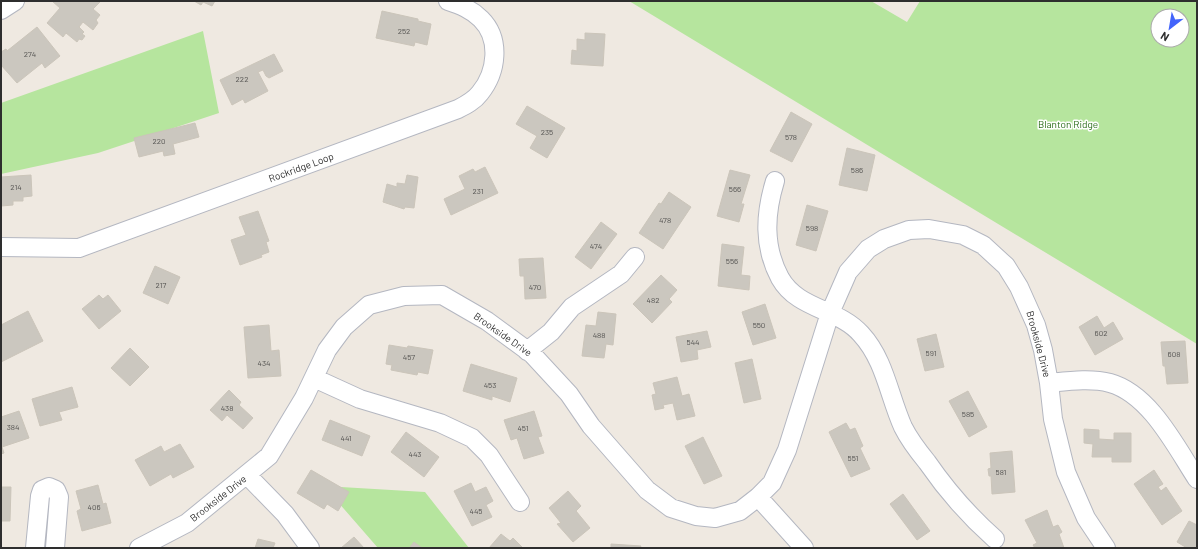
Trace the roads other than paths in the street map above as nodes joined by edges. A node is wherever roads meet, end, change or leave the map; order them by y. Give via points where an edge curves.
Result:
1 (15, 1) edge
2 (448, 1) edge
3 (1, 10) edge
4 (775, 181) dead end
5 (1, 246) edge
6 (635, 257) dead end
7 (830, 313) junction
8 (527, 351) junction
9 (314, 378) junction
10 (1049, 383) junction
11 (247, 475) junction
12 (1197, 479) edge
13 (758, 497) junction
14 (520, 502) dead end
15 (995, 539) dead end
16 (796, 545) edge
17 (35, 548) edge
18 (54, 548) edge
19 (139, 548) edge
20 (310, 548) edge
21 (1106, 548) edge

1 - 3 street
2 - 5 street, Rockridge Loop via 481,19 492,39 495,60 492,73 480,94 458,109 79,248
4 - 7 street via 768,204 766,227 780,276 785,286 795,295
6 - 8 street via 621,274 572,307 551,332
7 - 10 street, Brookside Drive via 848,272 860,257 877,243 898,234 920,229 942,230 963,235 983,245 996,256 1006,266 1019,287 1036,324
7 - 13 street, Brookside Drive via 787,450 772,483
7 - 15 street via 845,319 868,342 880,364 904,429 961,507
8 - 9 street, Brookside Drive via 487,321 442,295 404,296 369,305 344,327 327,350
8 - 13 street, Brookside Drive via 569,394 590,426 647,490 671,508 696,516 716,518 740,510
9 - 11 street, Brookside Drive via 269,456
9 - 14 street via 360,399 440,423 472,438 489,455
10 - 12 street via 1092,381 1109,383 1125,389 1140,399 1151,411
10 - 21 street, Brookside Drive via 1053,419 1066,472 1086,518
11 - 19 street, Brookside Drive via 187,523
11 - 20 street via 285,514
13 - 16 street
17 - 18 street via 41,493 44,488 49,487 56,490 59,497

